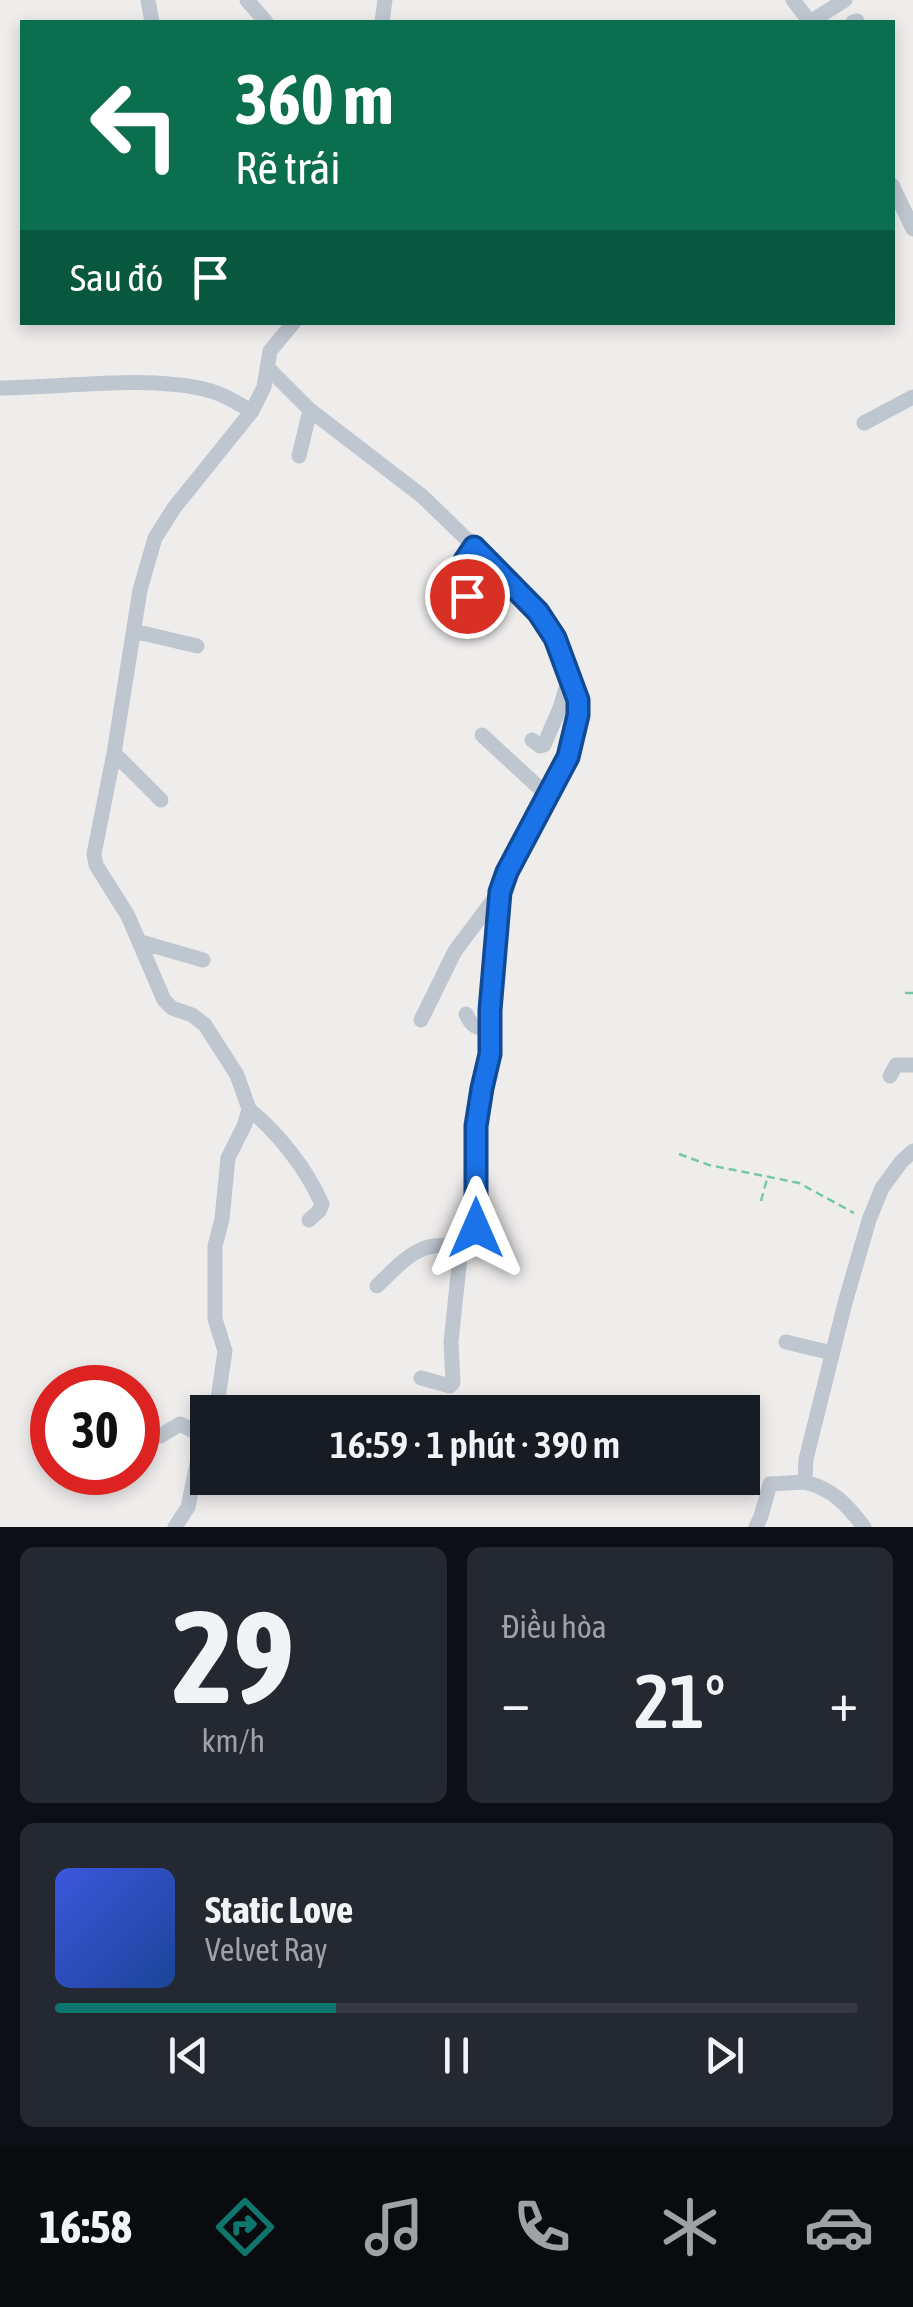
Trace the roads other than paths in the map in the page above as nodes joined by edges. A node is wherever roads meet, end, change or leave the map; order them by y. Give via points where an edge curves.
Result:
1 (247, 0) edge
2 (793, 0) edge
3 (845, 0) edge
4 (264, 20) edge
5 (815, 20) edge
6 (817, 20) edge
7 (895, 190) edge
8 (913, 228) edge
9 (291, 325) edge
10 (268, 368) junction
11 (0, 388) edge
12 (913, 397) edge
13 (310, 410) junction
14 (252, 411) junction
15 (864, 423) dead end
16 (300, 456) dead end
17 (474, 547) junction
18 (467, 596) dead end
19 (134, 631) junction
20 (197, 646) dead end
21 (569, 676) junction
22 (482, 735) dead end
23 (532, 740) dead end
24 (114, 753) junction
25 (548, 796) junction
26 (161, 800) dead end
27 (500, 892) junction
28 (140, 942) junction
29 (204, 960) dead end
30 (466, 1014) dead end
31 (421, 1020) dead end
32 (490, 1030) junction
33 (913, 1065) edge
34 (890, 1076) dead end
35 (249, 1109) junction
36 (913, 1151) edge
37 (310, 1220) dead end
38 (463, 1248) junction
39 (377, 1286) dead end
40 (786, 1342) dead end
41 (832, 1353) junction
42 (420, 1378) dead end
43 (218, 1395) edge
44 (190, 1429) edge
45 (160, 1436) dead end
46 (805, 1482) junction
47 (190, 1495) edge
48 (174, 1527) edge
49 (756, 1527) edge
50 (864, 1527) edge

1 - 4 street
2 - 5 street
3 - 6 street
7 - 8 street
9 - 10 street via 270,350
10 - 13 street
10 - 14 street
11 - 14 street via 189,386
12 - 15 street
13 - 16 street
13 - 17 street via 422,496
14 - 19 street via 155,538
17 - 18 street via 458,578
17 - 21 street via 538,612
19 - 20 street
19 - 24 street
21 - 23 street via 544,745
21 - 25 street via 578,715 568,757
22 - 25 street
24 - 26 street
24 - 28 street via 94,859
25 - 27 street
27 - 31 street via 455,950
27 - 32 street
28 - 29 street
28 - 35 street via 164,1000 205,1025 237,1075
30 - 32 street via 476,1028
32 - 38 street via 476,1126 476,1233
33 - 34 street via 896,1065
35 - 37 street via 312,1184 322,1204
35 - 43 street via 228,1158 214,1246 215,1318 224,1351
36 - 41 street via 882,1188 869,1220
38 - 39 street via 426,1247
38 - 42 street via 451,1342 453,1384
40 - 41 street
41 - 46 street via 808,1443
44 - 45 street via 180,1424
46 - 49 street via 770,1484
46 - 50 street via 840,1498
47 - 48 street

